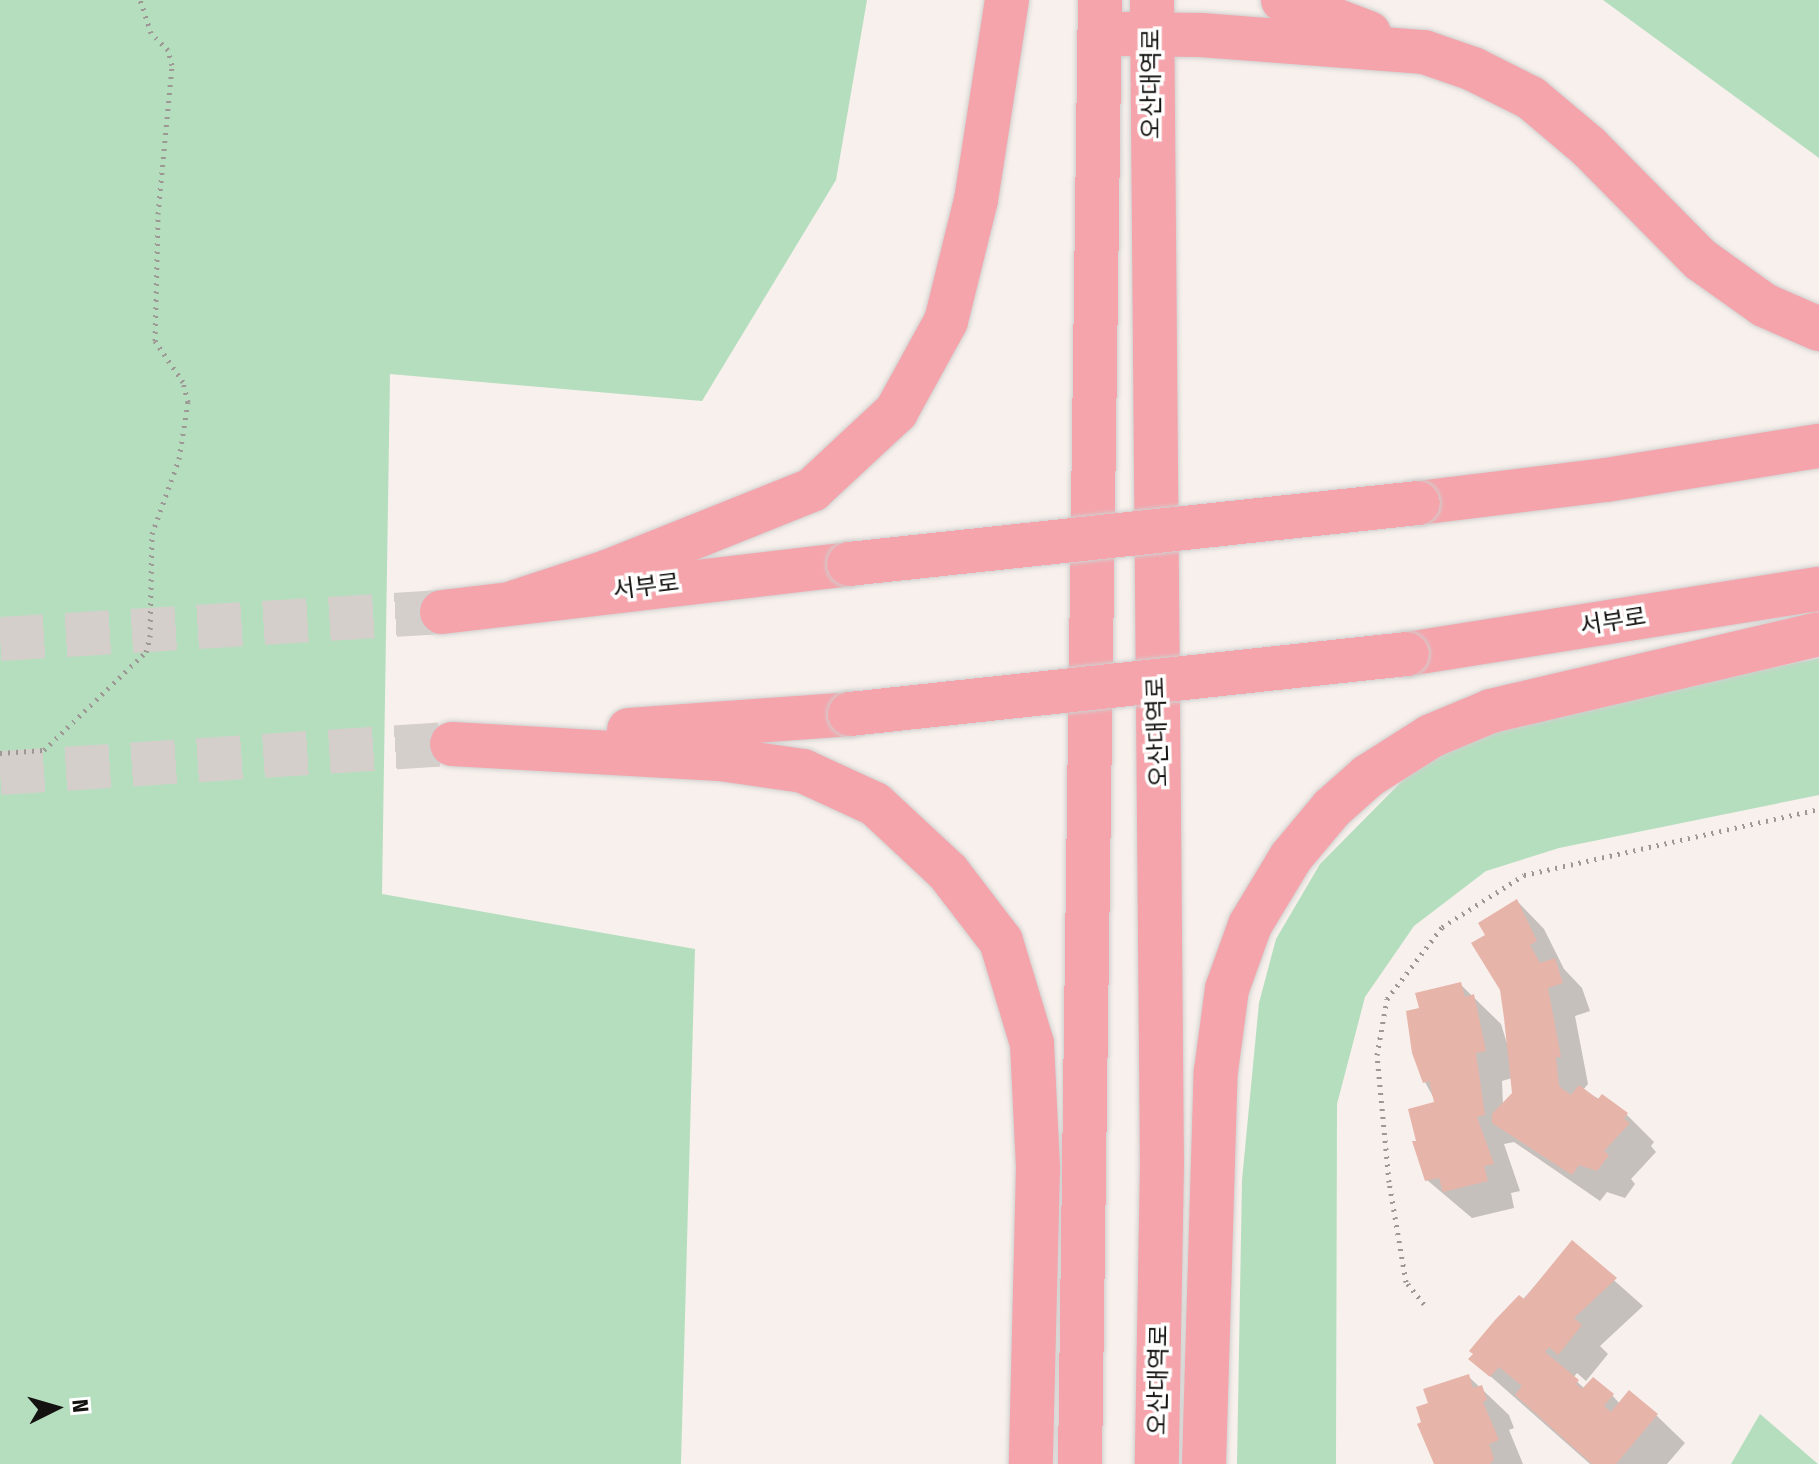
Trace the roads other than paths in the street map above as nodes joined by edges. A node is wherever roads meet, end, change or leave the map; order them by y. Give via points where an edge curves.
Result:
1 (1007, 0) edge
2 (1283, 0) edge
3 (1100, 17) edge
4 (1152, 17) edge
5 (1424, 52) junction
6 (1819, 329) edge
7 (1819, 446) edge
8 (1819, 589) edge
9 (515, 602) junction
10 (442, 612) tunnel mouth
11 (1819, 634) edge
12 (1031, 1464) edge
13 (1080, 1464) edge
14 (1157, 1464) edge
15 (1204, 1464) edge

1 - 9 main road via 976,200 946,321 896,412 812,490 607,572
2 - 5 main road
3 - 4 main road
3 - 13 main road
4 - 5 main road
4 - 14 main road, 오산대역로 via 1162,1101
5 - 6 main road via 1531,98 1588,146 1701,260 1764,305
7 - 9 main road, 서부로, bridge via 1418,503
8 - 12 main road, 서부로, bridge via 1407,654 850,714 452,744 720,759 803,771 875,804 948,872 1001,941 1032,1044 1038,1168
9 - 10 main road, 서부로
11 - 15 main road via 1491,711 1431,736 1368,776 1332,808 1291,857 1250,925 1227,989 1216,1071

